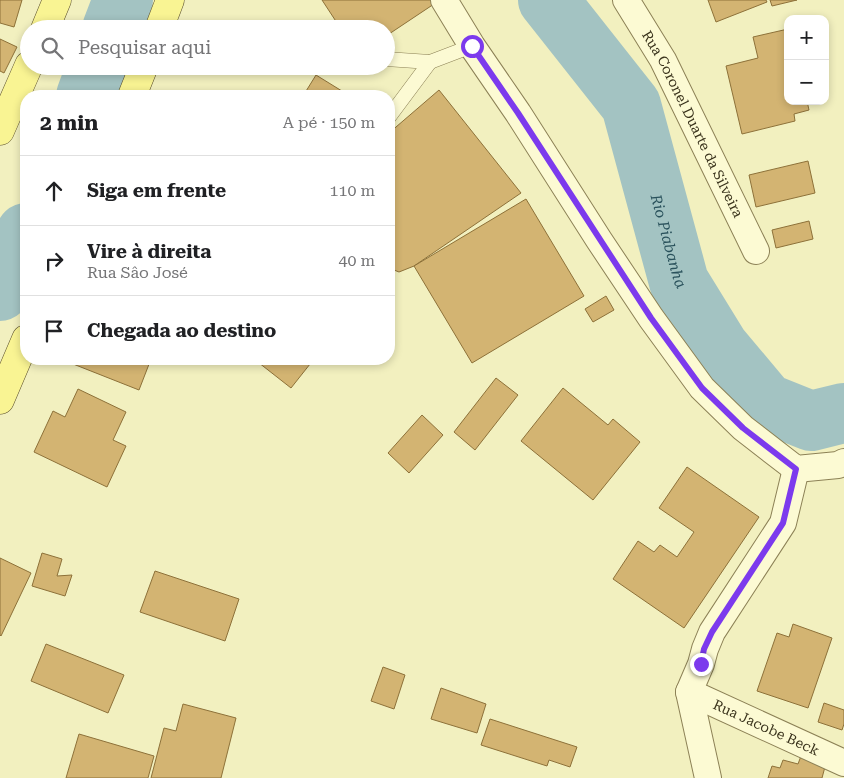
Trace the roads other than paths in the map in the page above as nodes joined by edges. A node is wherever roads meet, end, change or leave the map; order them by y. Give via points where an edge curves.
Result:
1 (57, 0) edge
2 (170, 0) edge
3 (444, 0) edge
4 (626, 0) edge
5 (49, 20) edge
6 (162, 20) edge
7 (472, 46) junction
8 (395, 60) edge
9 (430, 62) junction
10 (27, 75) edge
11 (140, 75) edge
12 (23, 90) edge
13 (134, 90) edge
14 (19, 109) edge
15 (395, 109) edge
16 (0, 131) edge
17 (756, 251) dead end
18 (20, 353) edge
19 (0, 400) edge
20 (844, 462) edge
21 (796, 469) junction
22 (689, 692) junction
23 (844, 763) edge
24 (708, 778) edge

1 - 5 main road
2 - 6 main road
3 - 7 street
4 - 17 street, Rua Coronel Duarte da Silveira via 663,60
7 - 9 lane
7 - 21 street via 651,318 702,388 743,428
8 - 9 lane
9 - 15 lane
10 - 12 main road
11 - 13 main road
14 - 16 main road
18 - 19 main road
20 - 21 street
21 - 22 street via 783,523 712,632
22 - 23 street, Rua Jacobe Beck
22 - 24 street

